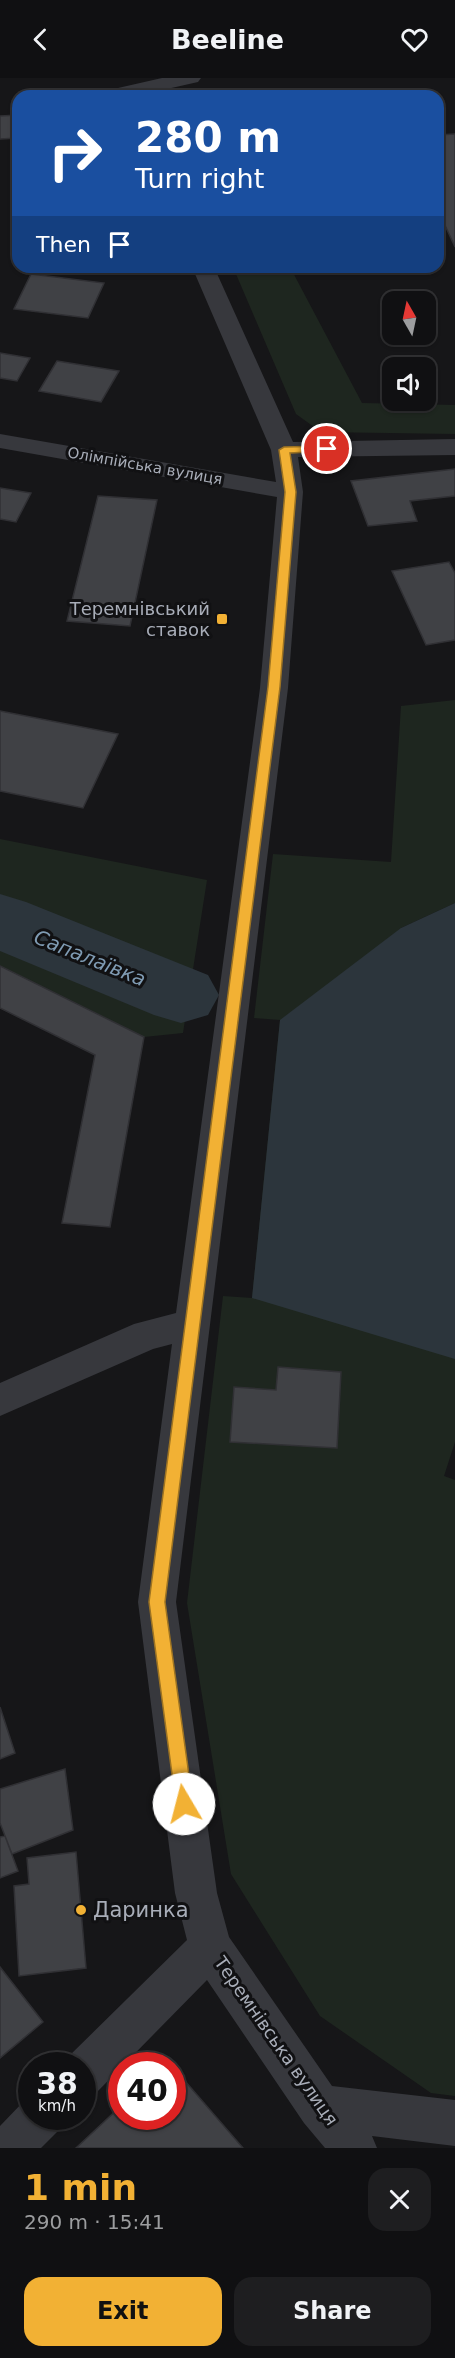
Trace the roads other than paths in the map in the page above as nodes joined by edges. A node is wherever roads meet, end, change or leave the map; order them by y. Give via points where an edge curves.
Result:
1 (191, 78) edge
2 (121, 89) edge
3 (206, 273) edge
4 (0, 441) edge
5 (455, 447) edge
6 (284, 450) junction
7 (290, 492) junction
8 (194, 1324) junction
9 (0, 1400) edge
10 (210, 1947) junction
11 (96, 2060) edge
12 (320, 2108) junction
13 (455, 2123) edge
14 (27, 2130) edge
15 (9, 2148) edge
16 (354, 2148) edge

1 - 2 street
3 - 6 street, Теремнівська вулиця
4 - 7 street, Олімпійська вулиця
5 - 6 street
6 - 7 street, Теремнівська вулиця
7 - 8 street, Теремнівська вулиця via 274,687
8 - 9 street via 147,1335
8 - 10 street, Теремнівська вулиця via 157,1602 196,1893
10 - 11 street
10 - 12 street, Теремнівська вулиця
12 - 13 street
12 - 16 street, Теремнівська вулиця
14 - 15 street

